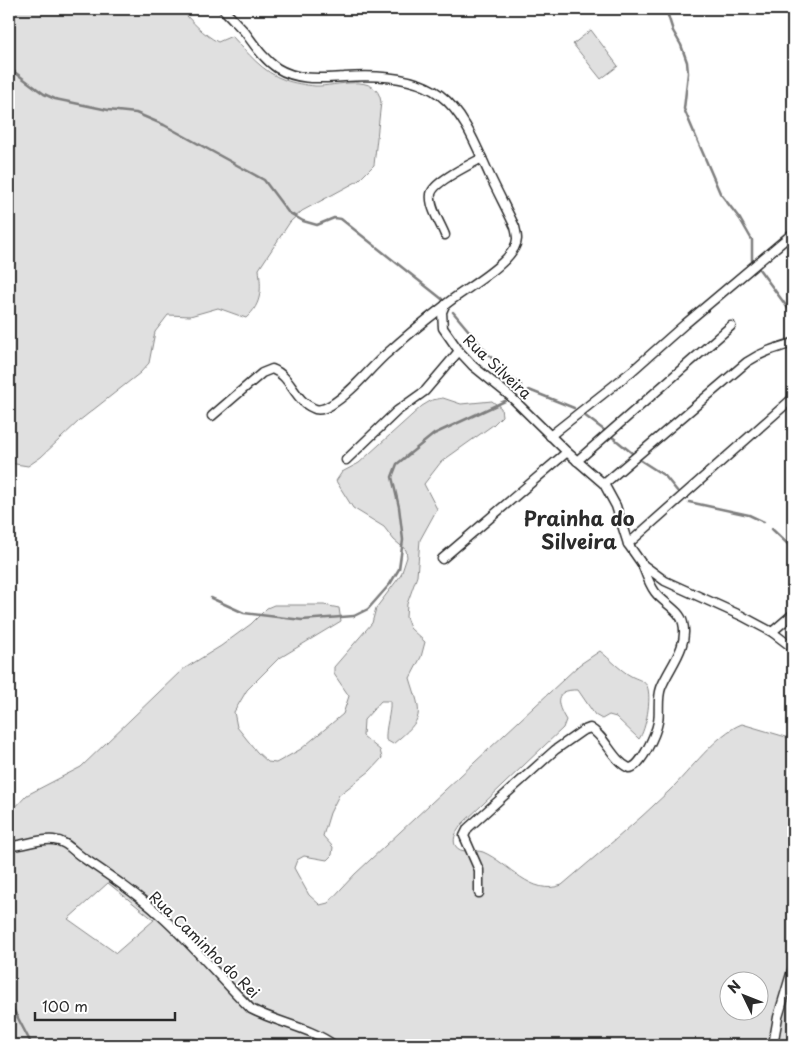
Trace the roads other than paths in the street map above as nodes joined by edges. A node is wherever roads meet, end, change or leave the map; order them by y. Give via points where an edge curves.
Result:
1 (223, 9) edge
2 (482, 158) junction
3 (793, 233) edge
4 (445, 236) dead end
5 (444, 306) junction
6 (732, 326) dead end
7 (793, 343) edge
8 (459, 352) junction
9 (793, 398) edge
10 (212, 416) dead end
11 (550, 436) junction
12 (566, 452) junction
13 (346, 460) dead end
14 (577, 461) junction
15 (604, 484) junction
16 (628, 544) junction
17 (442, 559) dead end
18 (642, 564) junction
19 (793, 614) edge
20 (772, 632) junction
21 (793, 648) edge
22 (9, 846) edge
23 (479, 893) dead end
24 (793, 967) edge
25 (334, 1045) edge
26 (773, 1045) edge

1 - 2 street via 271,63 290,73 315,78 360,76 399,79 440,95 459,116
2 - 4 street via 435,185 431,193
2 - 5 street via 515,227 517,239 511,253 499,265
3 - 11 street via 632,371
5 - 8 street, Rua Silveira via 443,328
5 - 10 street via 330,406 313,408 300,398 281,372 272,369 262,373
6 - 14 street
7 - 15 street via 770,349 747,362
8 - 11 street, Rua Silveira
8 - 13 street via 425,391 397,411
9 - 16 street
11 - 12 street, Rua Silveira
12 - 14 street, Rua Silveira
12 - 17 street
14 - 15 street, Rua Silveira
15 - 16 street, Rua Silveira via 616,506
16 - 18 street, Rua Silveira
18 - 20 street, Rua Silveira via 665,581 713,601
18 - 23 street via 656,593 680,617 684,627 682,647 659,696 658,722 648,748 635,766 628,768 590,728 555,750 468,828 464,836 479,870
19 - 20 street
20 - 21 street, Rua Silveira
22 - 25 street, Rua Caminho do Rei via 42,840 66,844 162,917 251,1009 310,1031
24 - 26 street

